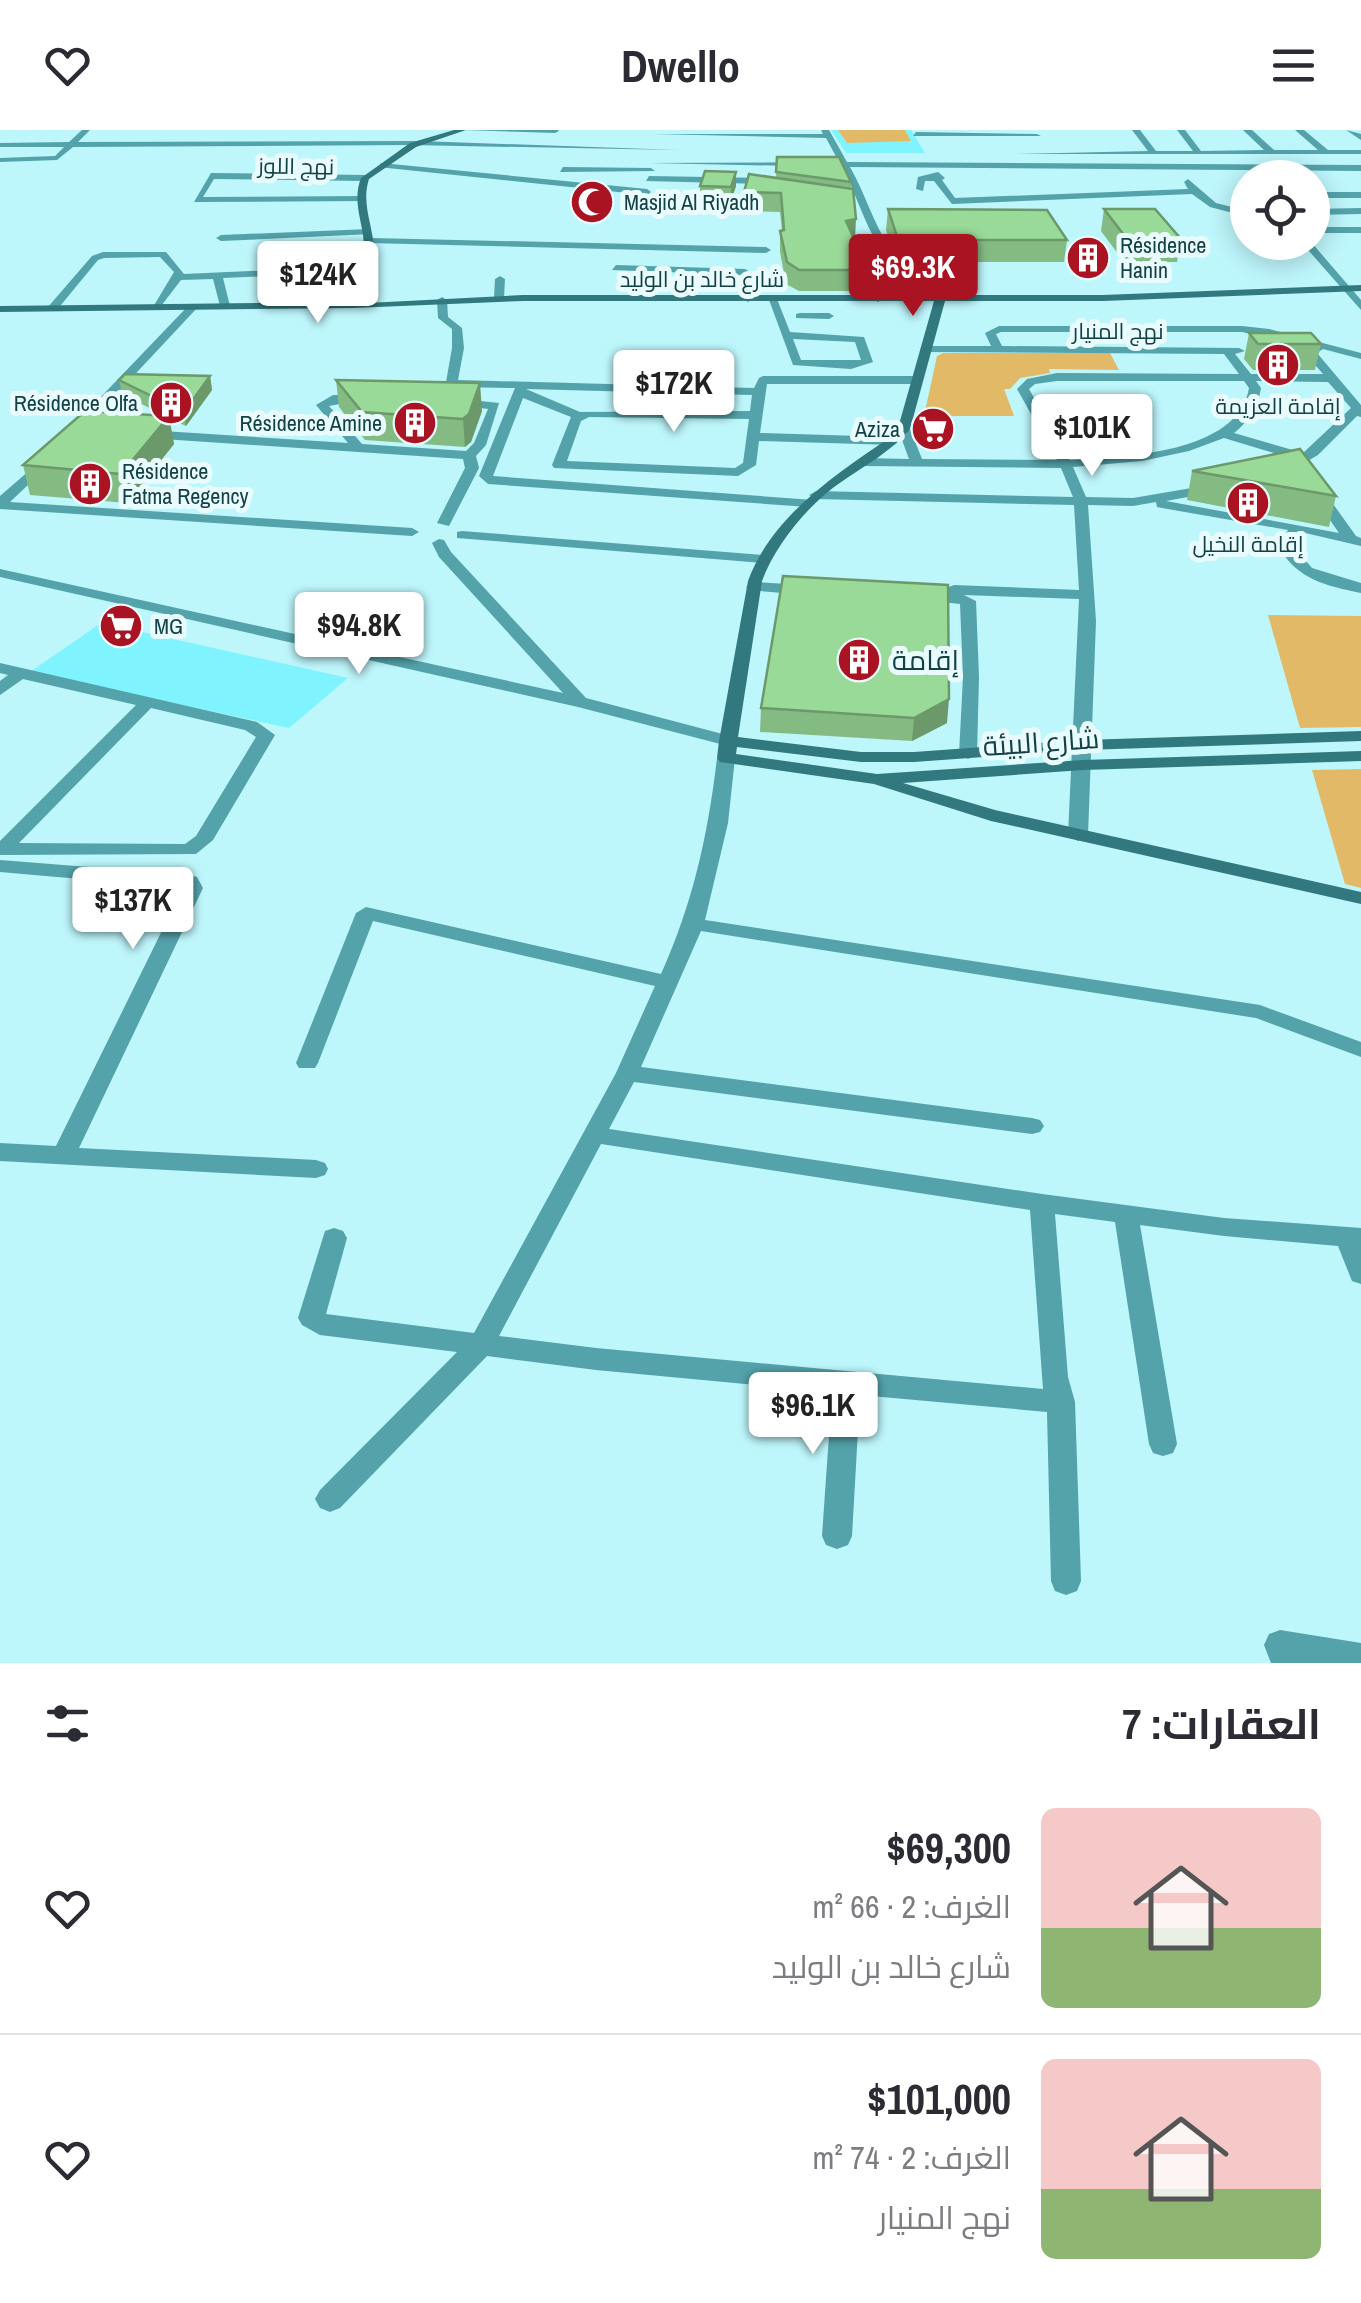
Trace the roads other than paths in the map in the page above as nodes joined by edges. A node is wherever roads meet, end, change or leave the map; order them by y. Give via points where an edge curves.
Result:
1 (12, 130) edge
2 (86, 130) edge
3 (281, 130) edge
4 (331, 130) edge
5 (465, 130) edge
6 (1136, 130) edge
7 (1180, 130) edge
8 (1247, 130) edge
9 (1299, 130) edge
10 (657, 132) edge
11 (772, 133) edge
12 (827, 133) edge
13 (1034, 133) edge
14 (916, 134) dead end
15 (975, 134) junction
16 (512, 137) edge
17 (554, 137) edge
18 (431, 139) junction
19 (272, 142) junction
20 (324, 142) junction
21 (0, 144) edge
22 (74, 144) junction
23 (416, 144) junction
24 (922, 144) dead end
25 (616, 145) junction
26 (692, 150) dead end
27 (475, 152) junction
28 (534, 152) junction
29 (1054, 152) junction
30 (1074, 152) junction
31 (1153, 152) junction
32 (1198, 152) junction
33 (1271, 152) junction
34 (1325, 152) junction
35 (1361, 152) edge
36 (264, 153) dead end
37 (316, 153) dead end
38 (840, 154) junction
39 (395, 156) junction
40 (606, 157) junction
41 (566, 159) junction
42 (0, 160) edge
43 (548, 160) dead end
44 (464, 161) junction
45 (380, 164) junction
46 (652, 164) junction
47 (768, 164) junction
48 (846, 165) junction
49 (931, 166) junction
50 (1087, 168) junction
51 (1167, 168) junction
52 (1345, 168) junction
53 (1361, 168) edge
54 (440, 170) junction
55 (604, 170) junction
56 (456, 172) junction
57 (490, 172) junction
58 (524, 178) junction
59 (957, 178) dead end
60 (940, 180) junction
61 (1361, 180) edge
62 (363, 181) junction
63 (559, 182) junction
64 (268, 183) junction
65 (420, 183) dead end
66 (231, 184) dead end
67 (314, 184) junction
68 (600, 186) junction
69 (920, 189) dead end
70 (509, 190) dead end
71 (1192, 191) junction
72 (1116, 192) junction
73 (1330, 195) edge
74 (1361, 195) edge
75 (361, 198) junction
76 (302, 199) junction
77 (254, 200) junction
78 (848, 202) edge
79 (864, 204) junction
80 (1191, 204) dead end
81 (1207, 204) junction
82 (1170, 205) dead end
83 (1230, 211) edge
84 (1361, 211) edge
85 (1330, 212) edge
86 (1330, 230) edge
87 (1361, 230) edge
88 (370, 236) junction
89 (221, 238) dead end
90 (766, 250) dead end
91 (1321, 260) edge
92 (616, 268) dead end
93 (366, 269) junction
94 (217, 274) junction
95 (178, 277) junction
96 (500, 279) dead end
97 (1361, 288) edge
98 (1346, 289) junction
99 (499, 298) junction
100 (748, 299) junction
101 (772, 299) junction
102 (878, 299) junction
103 (442, 300) junction
104 (940, 300) junction
105 (350, 302) junction
106 (224, 306) junction
107 (158, 307) junction
108 (192, 307) junction
109 (1361, 307) edge
110 (0, 309) edge
111 (52, 309) junction
112 (800, 316) dead end
113 (830, 316) dead end
114 (787, 335) junction
115 (1316, 349) junction
116 (926, 350) junction
117 (999, 351) junction
118 (1123, 351) junction
119 (1228, 351) junction
120 (1260, 351) edge
121 (1294, 352) edge
122 (1361, 356) edge
123 (1136, 376) junction
124 (1248, 377) junction
125 (918, 380) junction
126 (1333, 380) junction
127 (1361, 383) edge
128 (520, 389) junction
129 (756, 392) junction
130 (372, 399) edge
131 (449, 401) edge
132 (1358, 408) edge
133 (758, 415) junction
134 (580, 416) junction
135 (95, 431) edge
136 (132, 433) edge
137 (1224, 434) junction
138 (899, 435) junction
139 (756, 437) junction
140 (66, 440) junction
141 (358, 446) junction
142 (469, 455) junction
143 (863, 462) junction
144 (917, 462) junction
145 (1300, 462) junction
146 (1065, 463) junction
147 (559, 466) junction
148 (1269, 474) edge
149 (1228, 485) edge
150 (550, 486) junction
151 (812, 499) junction
152 (1081, 500) junction
153 (1133, 502) junction
154 (0, 504) edge
155 (444, 522) junction
156 (1297, 527) junction
157 (412, 532) junction
158 (462, 535) junction
159 (1355, 540) edge
160 (439, 544) junction
161 (763, 559) junction
162 (0, 573) edge
163 (755, 584) junction
164 (813, 587) edge
165 (1361, 588) edge
166 (1086, 595) junction
167 (0, 668) edge
168 (20, 672) junction
169 (0, 690) edge
170 (149, 701) junction
171 (580, 702) junction
172 (1361, 736) edge
173 (1083, 745) junction
174 (727, 750) junction
175 (968, 754) junction
176 (1361, 756) edge
177 (1083, 765) junction
178 (877, 779) junction
179 (1078, 835) junction
180 (1, 855) edge
181 (1361, 898) edge
182 (694, 924) junction
183 (670, 983) junction
184 (1361, 1050) edge
185 (307, 1063) dead end
186 (628, 1072) junction
187 (1032, 1126) dead end
188 (594, 1135) junction
189 (0, 1152) edge
190 (63, 1156) junction
191 (316, 1170) dead end
192 (1042, 1203) junction
193 (1126, 1214) junction
194 (1354, 1237) edge
195 (334, 1238) dead end
196 (1361, 1274) edge
197 (481, 1345) junction
198 (848, 1382) junction
199 (1060, 1402) junction
200 (1163, 1444) dead end
201 (330, 1499) dead end
202 (837, 1536) dead end
203 (1066, 1580) dead end
204 (1361, 1658) edge
205 (1287, 1663) edge

1 - 21 street
2 - 22 street
3 - 19 street
4 - 20 street
5 - 16 street
5 - 18 street
6 - 31 street
7 - 32 street
8 - 33 street
9 - 34 street
10 - 11 street
10 - 46 street
11 - 12 street
11 - 47 street
12 - 38 street
13 - 15 street
13 - 29 street
14 - 15 street
15 - 24 street via 958,145
16 - 17 street
16 - 18 street
16 - 27 street
16 - 28 street
17 - 25 street
17 - 28 street
17 - 41 street
18 - 23 street
19 - 20 street
19 - 22 street
19 - 36 street
20 - 23 street
20 - 37 street
21 - 22 street
22 - 42 street via 54,159
23 - 27 street
23 - 39 street
25 - 41 street
25 - 46 street
26 - 46 street
27 - 28 street
27 - 44 street
28 - 58 street
29 - 30 street
29 - 38 street
30 - 31 street
30 - 50 street
31 - 32 street
32 - 33 street
33 - 34 street
34 - 35 street
34 - 52 street
38 - 48 street
39 - 44 street
39 - 45 street
40 - 41 street
40 - 46 street
40 - 55 street
41 - 43 street
41 - 55 street
41 - 63 street
44 - 56 street
45 - 54 street
45 - 62 street
46 - 47 street
46 - 47 street via 768,186
46 - 55 street
46 - 68 street via 646,195
47 - 48 street
48 - 49 street
48 - 79 street
49 - 50 street
49 - 60 street
50 - 51 street
50 - 72 street
51 - 52 street
51 - 71 street
52 - 53 street
52 - 61 street
54 - 56 street
54 - 65 street
55 - 68 street
56 - 57 street
57 - 58 street
57 - 70 street via 465,186
58 - 63 street
59 - 60 street
60 - 69 street via 921,179
60 - 72 street via 952,201
62 - 67 street, نهج اللوز
62 - 75 street
62 - 77 street via 211,176 197,200
63 - 68 street
64 - 66 street, نهج اللوز
64 - 67 street, نهج اللوز
64 - 77 street
67 - 76 street
71 - 72 street
71 - 81 street
72 - 82 street via 1136,204
73 - 74 street
75 - 76 street
75 - 88 street
76 - 77 street
78 - 79 street
79 - 102 street via 884,248
80 - 81 street
81 - 83 street
84 - 85 street
86 - 87 street
88 - 89 street
88 - 90 street
88 - 93 street
91 - 98 street
92 - 100 street via 745,272
93 - 94 street
93 - 105 street
94 - 95 street
94 - 106 street
95 - 107 street
95 - 111 street via 163,254 103,254
96 - 99 street
97 - 98 street, شارع خالد بن الوليد
98 - 104 street, شارع خالد بن الوليد
98 - 109 street
99 - 100 street, شارع خالد بن الوليد
99 - 103 street, شارع خالد بن الوليد
100 - 101 street, شارع خالد بن الوليد
101 - 102 street, شارع خالد بن الوليد
101 - 114 street
102 - 104 street, شارع خالد بن الوليد
103 - 105 street, شارع خالد بن الوليد
103 - 128 street via 444,318 457,328 450,380
104 - 116 street
105 - 106 street, شارع خالد بن الوليد
106 - 108 street, شارع خالد بن الوليد
107 - 108 street, شارع خالد بن الوليد
107 - 111 street, شارع خالد بن الوليد
108 - 140 street
110 - 111 street, شارع خالد بن الوليد
112 - 113 street
114 - 114 street via 797,363 867,362 860,339
115 - 117 street via 1242,329 999,329 990,334
115 - 121 street
115 - 122 street
115 - 126 street
116 - 117 street, نهج المنيار
116 - 125 street
117 - 118 street, نهج المنيار
118 - 119 street, نهج المنيار
118 - 123 street
119 - 120 street, نهج المنيار
119 - 124 street
123 - 124 street
123 - 146 street via 1026,384
124 - 126 street
124 - 137 street via 1254,400
125 - 129 street via 771,378
125 - 138 street
126 - 127 street
126 - 132 street
128 - 129 street
128 - 134 street
128 - 150 street via 486,476
129 - 133 street
130 - 141 street via 332,398 322,405
131 - 142 street via 496,406
132 - 145 street
133 - 134 street
133 - 139 street
134 - 147 street
135 - 140 street
136 - 141 street
137 - 145 street
137 - 146 street via 1146,456
138 - 139 street
138 - 143 street
138 - 144 street
139 - 147 street via 749,465 738,472
140 - 154 street
141 - 142 street
142 - 155 street via 472,468
143 - 144 street
143 - 151 street
144 - 146 street
145 - 148 street
145 - 159 street
146 - 152 street
147 - 150 street
149 - 153 street
150 - 151 street
151 - 152 street
151 - 161 street
152 - 153 street
152 - 166 street
153 - 156 street
154 - 157 street
155 - 157 street
155 - 158 street via 462,528
156 - 159 street
156 - 165 street via 1286,546 1295,563 1331,582
157 - 160 street via 418,541
158 - 160 street
158 - 161 street
160 - 171 street
161 - 163 street
162 - 171 street
163 - 164 street
163 - 174 street
166 - 173 street
166 - 175 street via 907,591 968,601
167 - 168 street
168 - 169 street
168 - 170 street
170 - 180 street
170 - 180 street via 266,735 204,840 168,852
171 - 174 street
172 - 173 street, شارع البيئة
173 - 175 street, شارع البيئة
173 - 177 street
174 - 175 street, شارع البيئة
174 - 178 street, شارع البيئة
174 - 182 street
176 - 177 street, شارع البيئة
177 - 178 street, شارع البيئة
177 - 179 street
178 - 179 street
179 - 181 street
180 - 190 street via 190,881 193,888
182 - 183 street
182 - 184 street via 1260,1012
183 - 185 street via 366,913
183 - 186 street
186 - 187 street
186 - 188 street
188 - 192 street
188 - 197 street
189 - 190 street
190 - 191 street
192 - 193 street
192 - 199 street
193 - 194 street
193 - 200 street
194 - 196 street
195 - 197 street via 310,1318
197 - 198 street
197 - 201 street
198 - 199 street
198 - 202 street
199 - 203 street
204 - 205 street via 1280,1645

